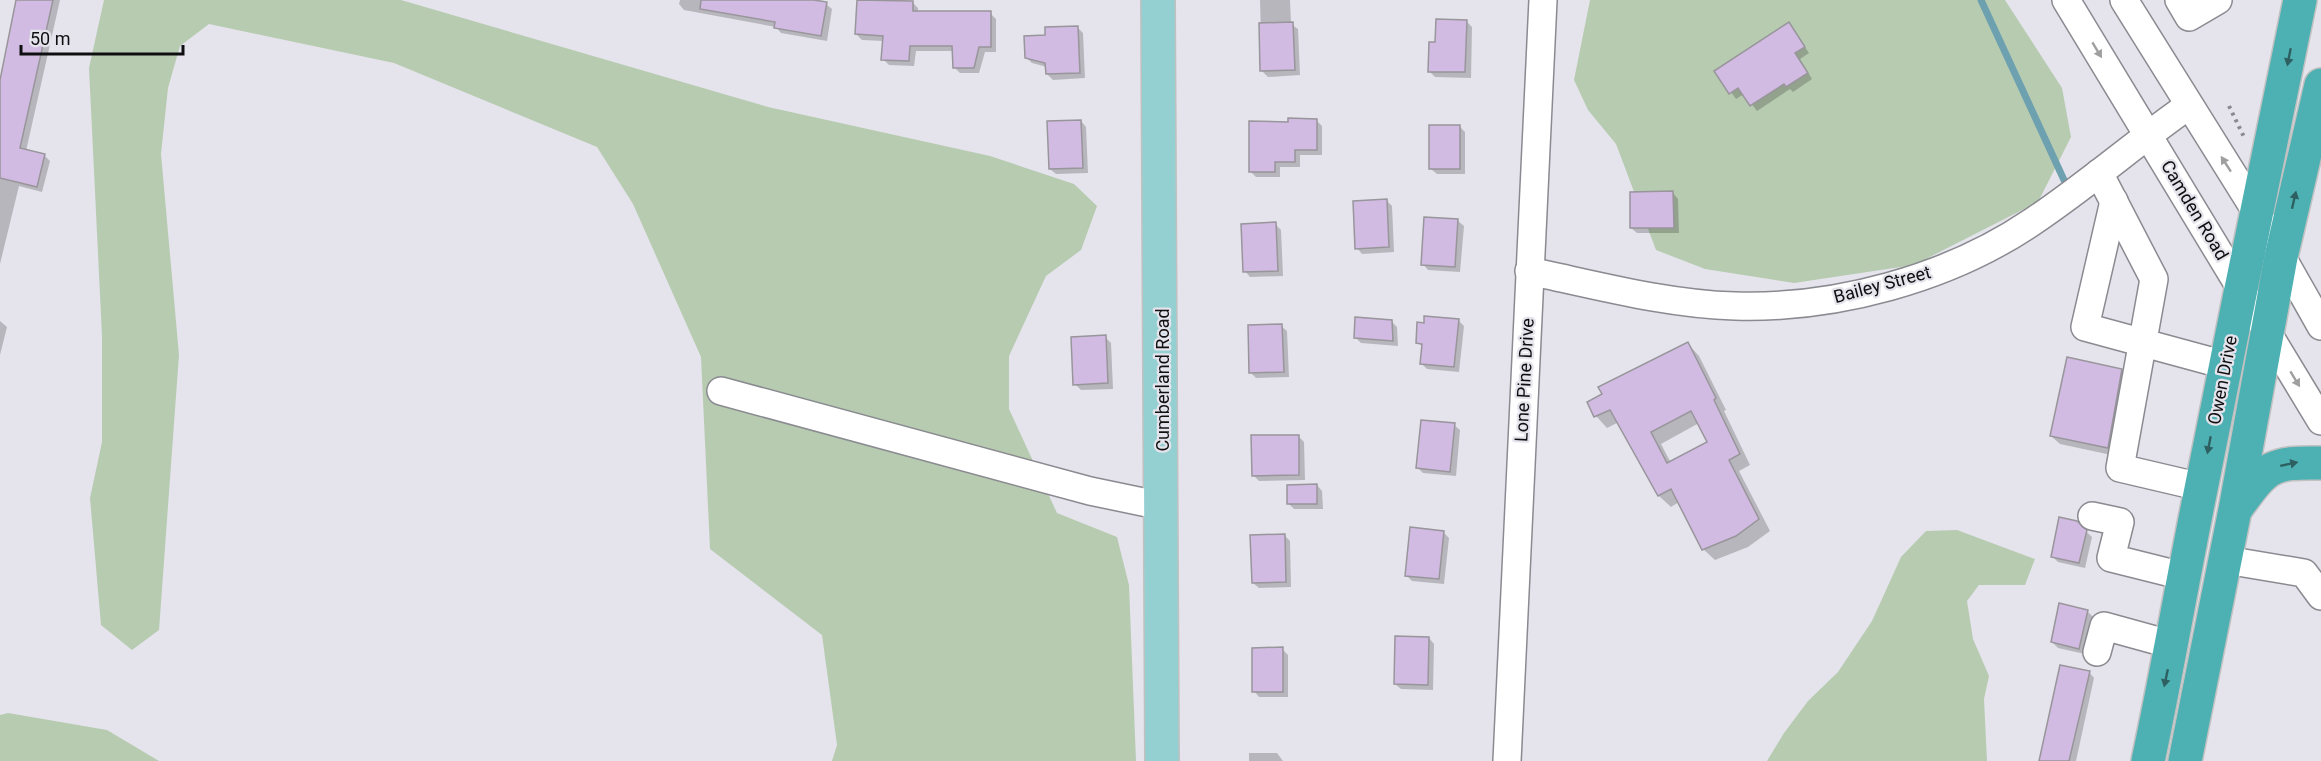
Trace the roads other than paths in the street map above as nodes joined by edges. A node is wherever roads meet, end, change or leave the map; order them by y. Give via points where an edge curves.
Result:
1 (1158, 0) edge
2 (1543, 0) edge
3 (2066, 0) edge
4 (2179, 0) edge
5 (2218, 0) edge
6 (2300, 0) edge
7 (2129, 2) edge
8 (2321, 85) edge
9 (2188, 106) junction
10 (2148, 134) junction
11 (2099, 173) junction
12 (2114, 201) junction
13 (2257, 213) junction
14 (2281, 257) junction
15 (1529, 271) junction
16 (2241, 285) junction
17 (2321, 326) edge
18 (2267, 332) junction
19 (2143, 343) junction
20 (2225, 365) junction
21 (721, 391) dead end
22 (2321, 422) edge
23 (2321, 463) edge
24 (2201, 487) junction
25 (1162, 506) junction
26 (2235, 510) junction
27 (2092, 516) dead end
28 (2226, 560) junction
29 (2183, 576) junction
30 (2321, 596) edge
31 (2173, 645) junction
32 (2097, 652) dead end
33 (1162, 761) edge
34 (1507, 761) edge
35 (2148, 761) edge
36 (2185, 761) edge

1 - 25 main road, Cumberland Road
2 - 15 street, Lone Pine Drive
3 -> 10 street, Camden Road
4 - 5 street via 2189,17
6 -> 13 highway, Owen Drive
7 - 9 street
14 -> 8 highway, Owen Drive
9 - 10 street, Bailey Street
13 -> 9 street
10 - 11 street, Bailey Street
10 - 16 street, Camden Road
11 - 12 street
11 - 15 street, Bailey Street via 2030,224 1987,248 1873,290 1806,302 1735,306 1688,302
12 - 19 street via 2154,279
12 - 19 street via 2085,327
13 - 14 street
13 - 16 highway, Owen Drive
14 - 17 street
14 - 18 highway, Owen Drive
15 - 34 street, Lone Pine Drive
16 - 18 street, Camden Road
16 - 20 highway, Owen Drive
18 -> 22 street, Camden Road
18 - 26 highway, Owen Drive
19 - 20 street
19 - 24 street via 2120,468
20 -> 24 highway, Owen Drive
21 - 25 street via 1090,491
26 -> 23 highway via 2262,473 2290,462
24 - 29 highway, Owen Drive
25 - 33 main road, Cumberland Road
26 - 28 highway, Owen Drive
27 - 29 street via 2120,522 2111,558
28 - 30 street via 2304,573
28 - 36 highway, Owen Drive
29 - 31 highway, Owen Drive
31 - 32 street via 2103,626
31 -> 35 highway, Owen Drive

